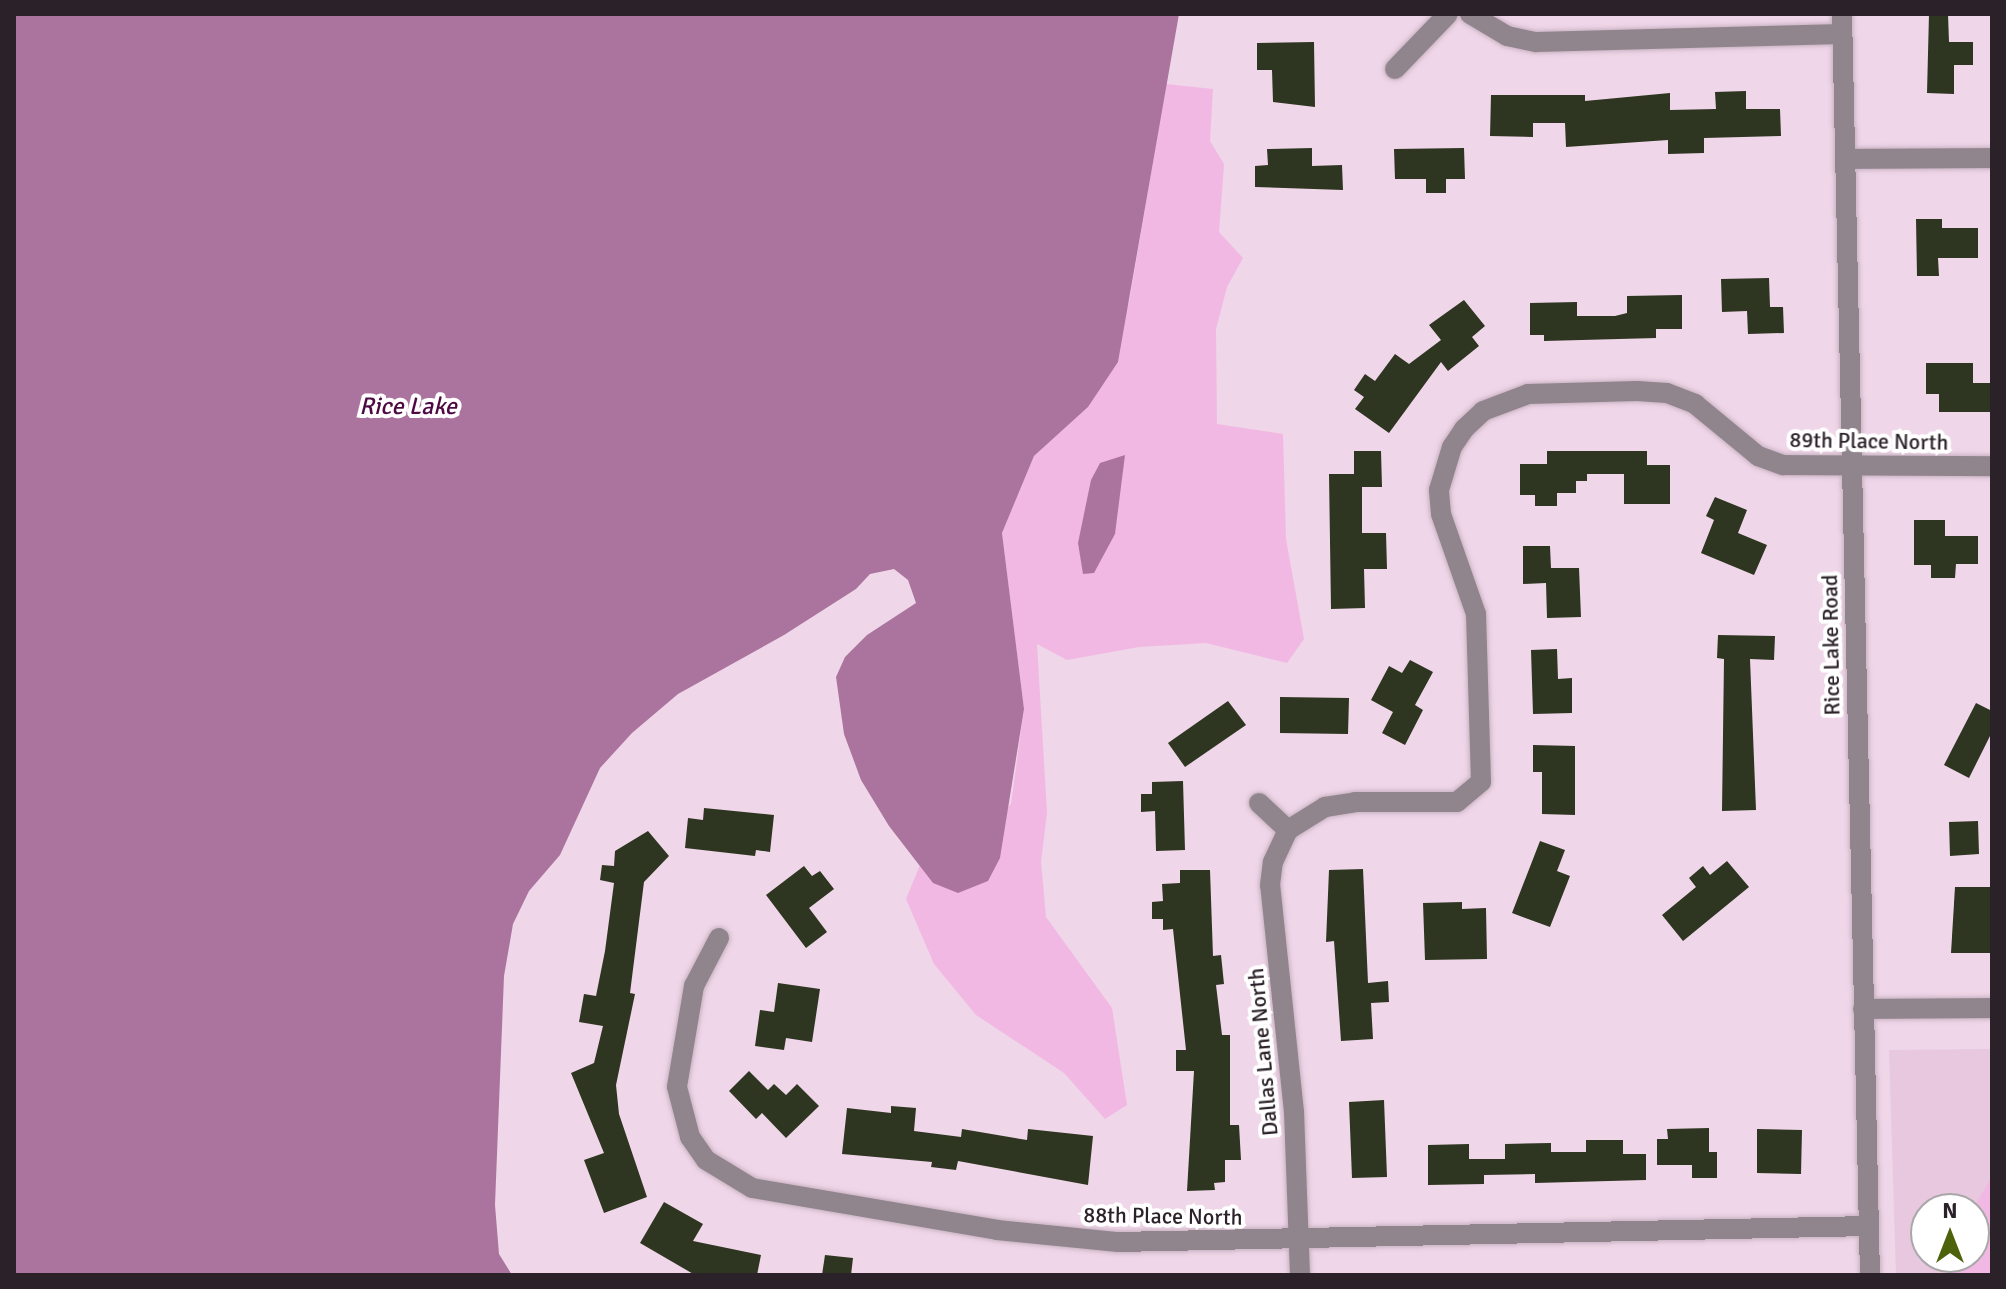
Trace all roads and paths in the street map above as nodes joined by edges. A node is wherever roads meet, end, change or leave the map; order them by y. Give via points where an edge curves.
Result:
1 (1448, 14) edge
2 (1470, 14) edge
3 (1842, 24) edge
4 (1395, 69) dead end
5 (1992, 158) edge
6 (1845, 159) junction
7 (1992, 466) edge
8 (1851, 468) junction
9 (1259, 803) dead end
10 (1288, 830) junction
11 (719, 938) dead end
12 (1992, 1008) edge
13 (1863, 1009) junction
14 (1868, 1226) junction
15 (1299, 1242) junction
16 (1300, 1275) edge
17 (1870, 1275) edge

1 - 4 street
2 - 3 street via 1507,36 1536,42
3 - 6 street, Rice Lake Road
5 - 6 street
6 - 8 street, Rice Lake Road
7 - 8 street, 89th Place North
8 - 10 street, 89th Place North via 1783,465 1758,456 1695,404 1667,393 1528,394 1483,411 1452,447 1439,490 1441,514 1476,614 1481,782 1471,796 1457,802 1340,804
8 - 13 street, Rice Lake Road
9 - 10 street
10 - 15 street, Dallas Lane North via 1273,862 1270,885 1294,1112
11 - 15 street, 88th Place North via 694,986 677,1087 690,1137 728,1177 781,1195 1052,1238
12 - 13 street
13 - 14 street, Rice Lake Road
14 - 15 street, 88th Place North
14 - 17 street, Rice Lake Road
15 - 16 street, Dallas Lane North

